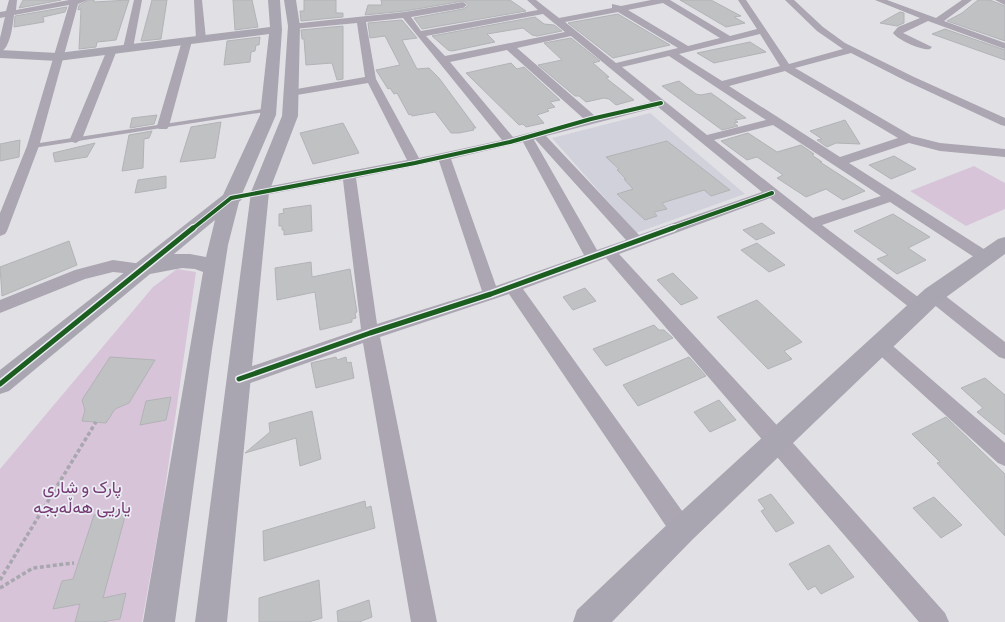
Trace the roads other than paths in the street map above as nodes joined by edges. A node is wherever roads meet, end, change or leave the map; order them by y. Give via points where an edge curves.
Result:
1 (13, 0) edge
2 (86, 0) edge
3 (138, 0) edge
4 (198, 0) edge
5 (274, 0) edge
6 (290, 0) edge
7 (531, 0) edge
8 (605, 0) edge
9 (664, 0) edge
10 (789, 0) edge
11 (799, 0) edge
12 (879, 0) edge
13 (968, 0) edge
14 (999, 0) edge
15 (75, 1) edge
16 (741, 1) edge
17 (1005, 2) edge
18 (461, 3) edge
19 (619, 9) junction
20 (545, 11) junction
21 (10, 13) junction
22 (0, 15) edge
23 (405, 15) junction
24 (361, 19) junction
25 (933, 20) junction
26 (558, 21) junction
27 (480, 22) junction
28 (285, 28) junction
29 (762, 31) junction
30 (573, 33) junction
31 (419, 34) junction
32 (201, 39) junction
33 (728, 39) junction
34 (186, 41) junction
35 (510, 46) junction
36 (1005, 46) edge
37 (927, 47) dead end
38 (128, 48) junction
39 (0, 49) edge
40 (686, 49) junction
41 (112, 50) junction
42 (850, 50) junction
43 (671, 53) junction
44 (0, 54) edge
45 (58, 57) junction
46 (443, 60) junction
47 (615, 66) junction
48 (786, 67) junction
49 (908, 75) junction
50 (371, 79) junction
51 (721, 85) junction
52 (291, 93) junction
53 (661, 103) junction
54 (269, 110) junction
55 (1005, 115) edge
56 (591, 119) junction
57 (775, 121) junction
58 (1005, 122) edge
59 (163, 126) junction
60 (531, 136) junction
61 (76, 139) junction
62 (705, 139) junction
63 (908, 139) junction
64 (510, 142) junction
65 (33, 146) junction
66 (1005, 153) edge
67 (444, 156) junction
68 (838, 162) junction
69 (415, 163) junction
70 (349, 175) junction
71 (260, 192) junction
72 (772, 193) junction
73 (891, 197) junction
74 (231, 198) junction
75 (811, 224) junction
76 (0, 231) edge
77 (636, 241) junction
78 (995, 251) edge
79 (601, 254) junction
80 (143, 269) junction
81 (213, 269) junction
82 (512, 286) junction
83 (491, 294) junction
84 (927, 301) junction
85 (0, 307) edge
86 (370, 333) junction
87 (880, 345) junction
88 (1005, 352) edge
89 (239, 379) junction
90 (0, 384) edge
91 (778, 441) junction
92 (1005, 456) edge
93 (682, 530) junction
94 (159, 622) edge
95 (211, 622) edge
96 (424, 622) edge
97 (589, 622) edge
98 (936, 622) edge

1 - 21 street
2 - 15 street
3 - 38 street
4 - 32 street
5 - 28 main road
6 - 28 main road
7 - 20 street
8 - 19 street
9 - 19 street
9 - 33 street
10 - 42 street via 820,29
11 - 49 street via 840,36
12 - 25 street
13 - 25 street
14 - 17 street
15 - 21 street
15 - 45 street
16 - 29 street
18 - 23 street via 418,10
18 - 27 street
19 - 26 street
19 - 40 street
20 - 26 street
20 - 27 street
21 - 22 street
21 - 39 street via 6,35
23 - 24 street
23 - 31 street
24 - 28 street
24 - 50 street
25 - 36 street
25 - 37 street via 900,29 898,33
26 - 30 street
27 - 31 street
28 - 32 main road
28 - 52 main road
28 - 54 main road
29 - 33 street
29 - 48 street
30 - 35 street
30 - 47 street
31 - 46 street
32 - 34 main road
33 - 40 street
34 - 38 main road
34 - 59 street
35 - 46 street
35 - 56 street
38 - 41 main road
40 - 43 street
41 - 45 main road
41 - 61 street
42 - 48 street
42 - 49 street
43 - 47 street
43 - 51 street
44 - 45 main road
45 - 65 street
46 - 64 street
47 - 53 street
48 - 51 street
48 - 63 street
49 - 55 street
49 - 58 street
50 - 52 street
50 - 69 street
51 - 57 street
52 - 71 main road via 290,116
53 - 56 street
53 - 62 street
54 - 59 lane
54 - 74 main road
56 - 60 street
57 - 62 street
57 - 68 street
59 - 61 lane
60 - 64 street
60 - 77 street
60 - 79 street
61 - 65 lane
62 - 72 street
63 - 66 street via 940,148
63 - 68 street
64 - 67 street
65 - 76 street
67 - 69 street
67 - 83 street
68 - 73 street
69 - 70 street
70 - 71 street
70 - 86 street
71 - 74 main road
71 - 89 main road
72 - 75 street
72 - 77 street
73 - 75 street
73 - 78 street
74 - 80 main road
74 - 81 main road
75 - 84 street
77 - 79 street
78 - 84 main road
79 - 82 street
79 - 91 street
80 - 81 main road via 162,263 190,261
80 - 85 street via 113,266 81,274
80 - 90 main road
81 - 94 main road
82 - 83 street
82 - 93 street
83 - 86 street
84 - 87 main road
84 - 88 street
86 - 89 street
86 - 96 street
87 - 91 main road
87 - 92 street
89 - 95 main road
91 - 93 main road
91 - 98 street
93 - 97 main road

